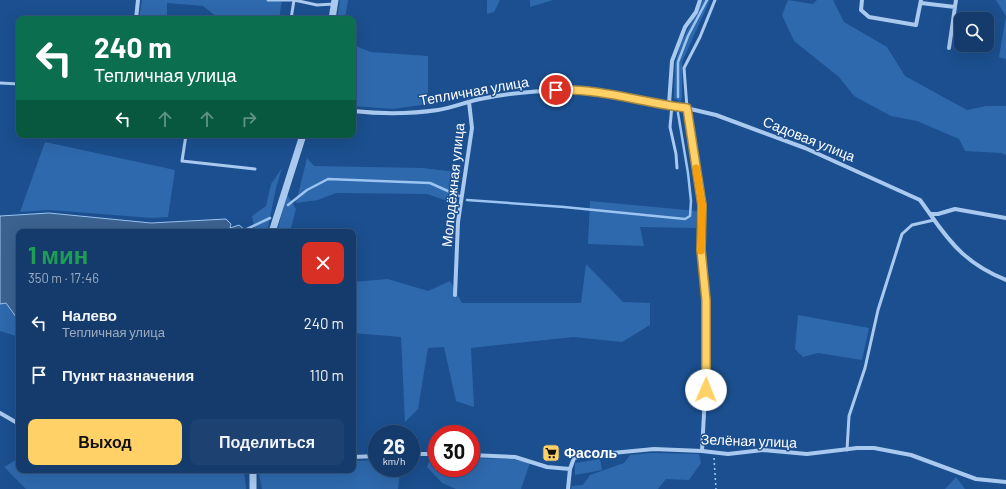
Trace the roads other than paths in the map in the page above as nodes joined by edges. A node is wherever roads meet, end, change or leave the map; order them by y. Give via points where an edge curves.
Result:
1 (138, 0) edge
2 (268, 0) edge
3 (294, 0) edge
4 (322, 0) edge
5 (700, 0) edge
6 (715, 0) edge
7 (862, 0) edge
8 (956, 0) edge
9 (921, 1) edge
10 (334, 2) edge
11 (322, 5) junction
12 (955, 7) junction
13 (136, 16) edge
14 (291, 16) edge
15 (332, 16) edge
16 (949, 48) dead end
17 (0, 83) edge
18 (16, 84) edge
19 (592, 92) joint
20 (469, 102) junction
21 (670, 104) junction
22 (687, 108) junction
23 (356, 111) edge
24 (186, 138) edge
25 (302, 138) edge
26 (677, 168) dead end
27 (255, 169) dead end
28 (930, 214) junction
29 (1006, 218) edge
30 (934, 220) junction
31 (273, 229) edge
32 (1006, 280) edge
33 (455, 295) dead end
34 (0, 413) edge
35 (16, 422) edge
36 (847, 450) junction
37 (702, 451) junction
38 (480, 455) edge
39 (368, 456) edge
40 (356, 457) edge
41 (570, 469) junction
42 (253, 473) edge
43 (1006, 482) edge
44 (253, 489) edge
45 (568, 489) edge

1 - 13 street
2 - 3 lane
3 - 11 lane
3 - 14 lane
4 - 11 lane
5 - 21 street via 696,12 685,27 672,61
6 - 22 lane via 684,68
7 - 9 street via 861,10 869,17 916,25
8 - 12 street
9 - 12 street
10 - 11 lane
10 - 15 street
12 - 16 street
17 - 18 lane
19 - 20 street, Тепличная улица via 529,92
19 - 21 lane, Тепличная улица
20 - 23 street, Тепличная улица via 439,110 404,113
20 - 33 street, Молодёжная улица via 472,128 458,222
21 - 22 street, Садовая улица
21 - 26 lane via 670,127
22 - 28 street, Садовая улица via 716,115 805,148 920,200
22 - 37 street via 702,205 701,250 706,300 706,357
24 - 27 lane via 182,161
25 - 31 street
28 - 29 street via 955,208
28 - 30 street, Садовая улица
30 - 32 street, Садовая улица via 961,253 987,272
30 - 36 lane via 912,225 902,234 849,416
34 - 35 street
36 - 37 street, Зелёная улица via 807,454 763,450 728,454
36 - 43 street, Зелёная улица via 874,448 911,455 976,479
37 - 41 street, Зелёная улица via 654,449 581,456 574,458
38 - 41 street via 515,457 547,467
39 - 40 street
41 - 45 street
42 - 44 street

